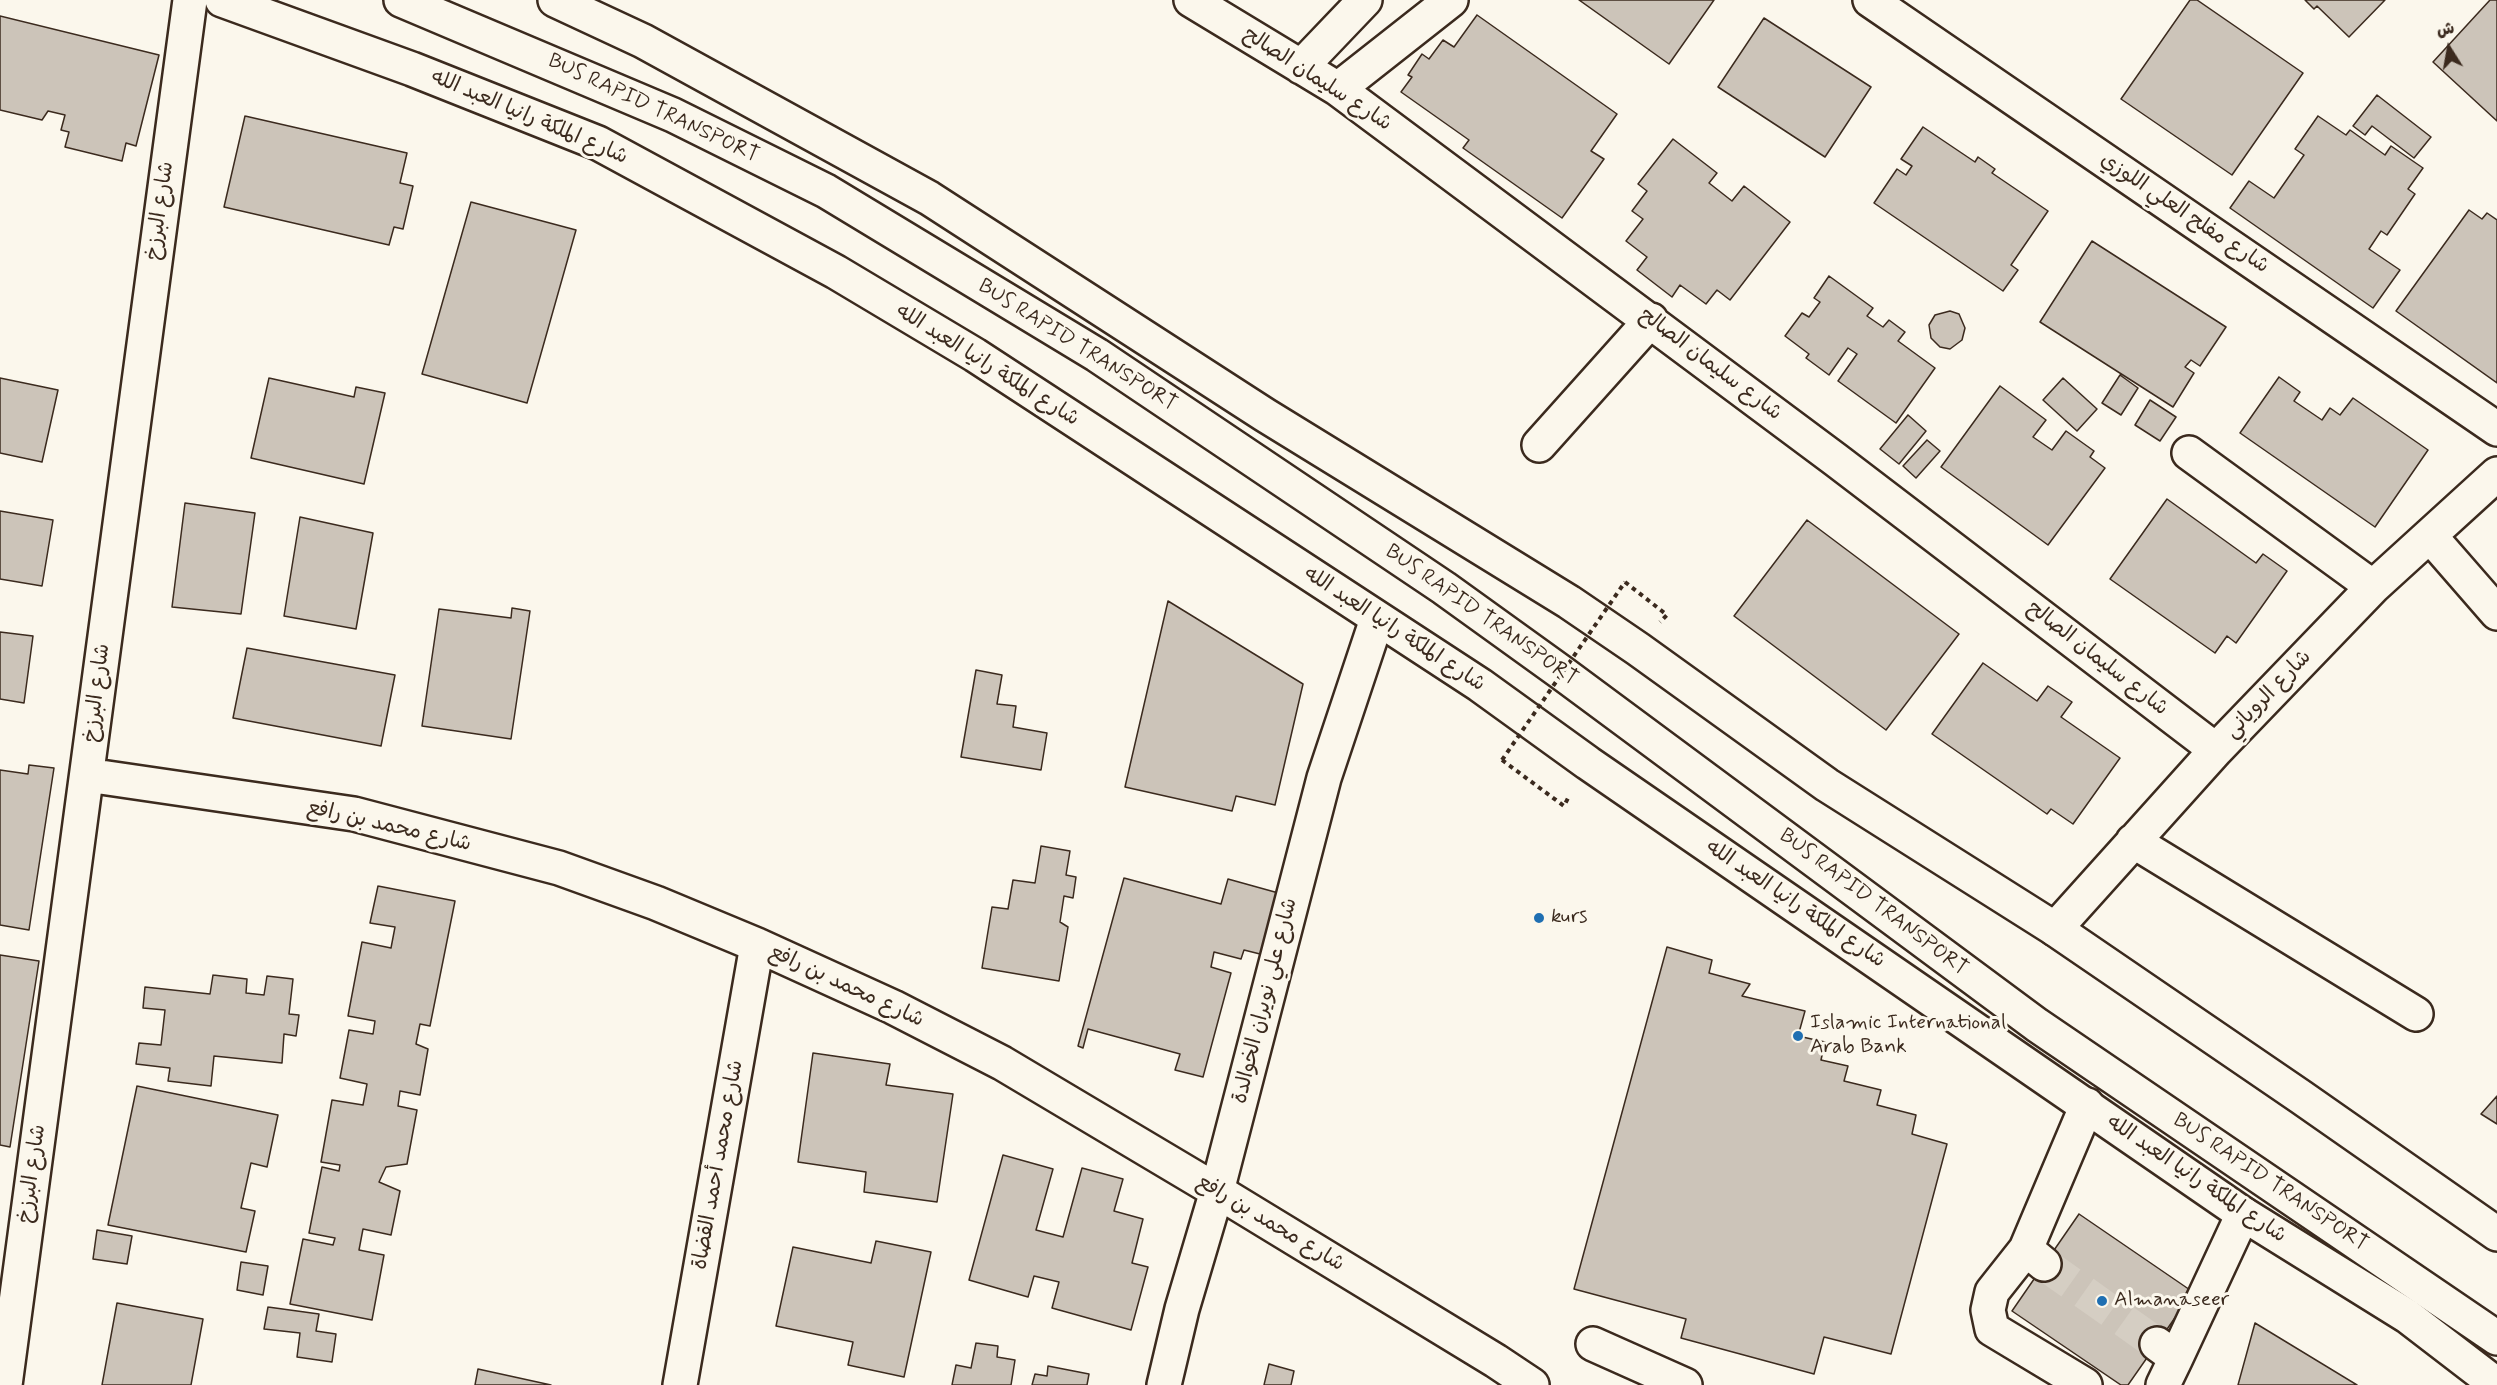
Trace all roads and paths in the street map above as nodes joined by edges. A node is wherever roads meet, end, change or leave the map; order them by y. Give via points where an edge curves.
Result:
1 (189, 0) edge
2 (222, 0) edge
3 (401, 0) edge
4 (439, 0) edge
5 (555, 0) edge
6 (1191, 0) edge
7 (1365, 0) edge
8 (1450, 0) edge
9 (1870, 0) edge
10 (1301, 67) junction
11 (1338, 89) junction
12 (1651, 320) junction
13 (2497, 429) edge
14 (1539, 445) dead end
15 (2188, 453) dead end
16 (2497, 474) edge
17 (2430, 536) junction
18 (2373, 587) junction
19 (2497, 613) edge
20 (1666, 615) dead end
21 (1377, 619) junction
22 (1568, 664) junction
23 (2216, 750) junction
24 (87, 775) junction
25 (1563, 806) dead end
26 (2133, 842) junction
27 (2055, 929) junction
28 (757, 945) junction
29 (2416, 1014) dead end
30 (2086, 1105) junction
31 (1217, 1191) junction
32 (2244, 1214) junction
33 (2497, 1234) edge
34 (2497, 1314) edge
35 (2497, 1338) edge
36 (1593, 1344) dead end
37 (2165, 1363) edge
38 (5, 1385) edge
39 (680, 1385) edge
40 (1164, 1385) edge
41 (1532, 1385) edge
42 (1685, 1385) edge
43 (2085, 1385) edge
44 (2497, 1385) edge

1 - 24 street, شارع البرزخ
2 - 21 street, شارع الملكة رانيا العبد الله via 412,69 598,143 836,272 975,355
3 - 22 street, BUS RAPID TRANSPORT via 673,115 826,191 1097,355 1444,588
4 - 22 street, BUS RAPID TRANSPORT via 691,101 854,186 1515,612
5 - 27 street via 643,41 929,198 1265,415 1569,602 1827,785
6 - 10 street, شارع سليمان الصالح
7 - 10 street
8 - 11 street
9 - 13 street, شارع مفلح العلي اللوزي
10 - 11 street, شارع سليمان الصالح
11 - 12 street, شارع سليمان الصالح
12 - 14 street
12 - 23 street, شارع سليمان الصالح
15 - 18 street
16 - 17 street, شارع الروياني
17 - 18 street, شارع الروياني
17 - 19 street
18 - 23 street, شارع الروياني
20 - 22 path, bridge via 1625,582
21 - 30 street, شارع الملكة رانيا العبد الله via 1480,685
21 - 31 street, شارع علي نويران الخوالدة via 1324,778
22 - 25 path, bridge via 1502,760
22 - 34 street, BUS RAPID TRANSPORT via 2099,1047
22 - 35 street, BUS RAPID TRANSPORT via 2037,1025
23 - 26 street, شارع الروياني
24 - 28 street, شارع محمد بن رافع via 354,814 559,868
24 - 38 street, شارع البرزخ
26 - 27 street, شارع الروياني
26 - 29 street
27 - 33 street
28 - 31 street, شارع محمد بن رافع via 892,1007 1002,1064
28 - 39 street, شارع محمد أحمد القضاة
30 - 32 street, شارع الملكة رانيا العبد الله
30 - 43 street via 2035,1257 1992,1292 1988,1310 1992,1329
31 - 40 street, شارع علي نويران الخوالدة
31 - 41 street, شارع محمد بن رافع
32 - 37 street
32 - 44 street, شارع الملكة رانيا العبد الله via 2407,1316
36 - 42 street

